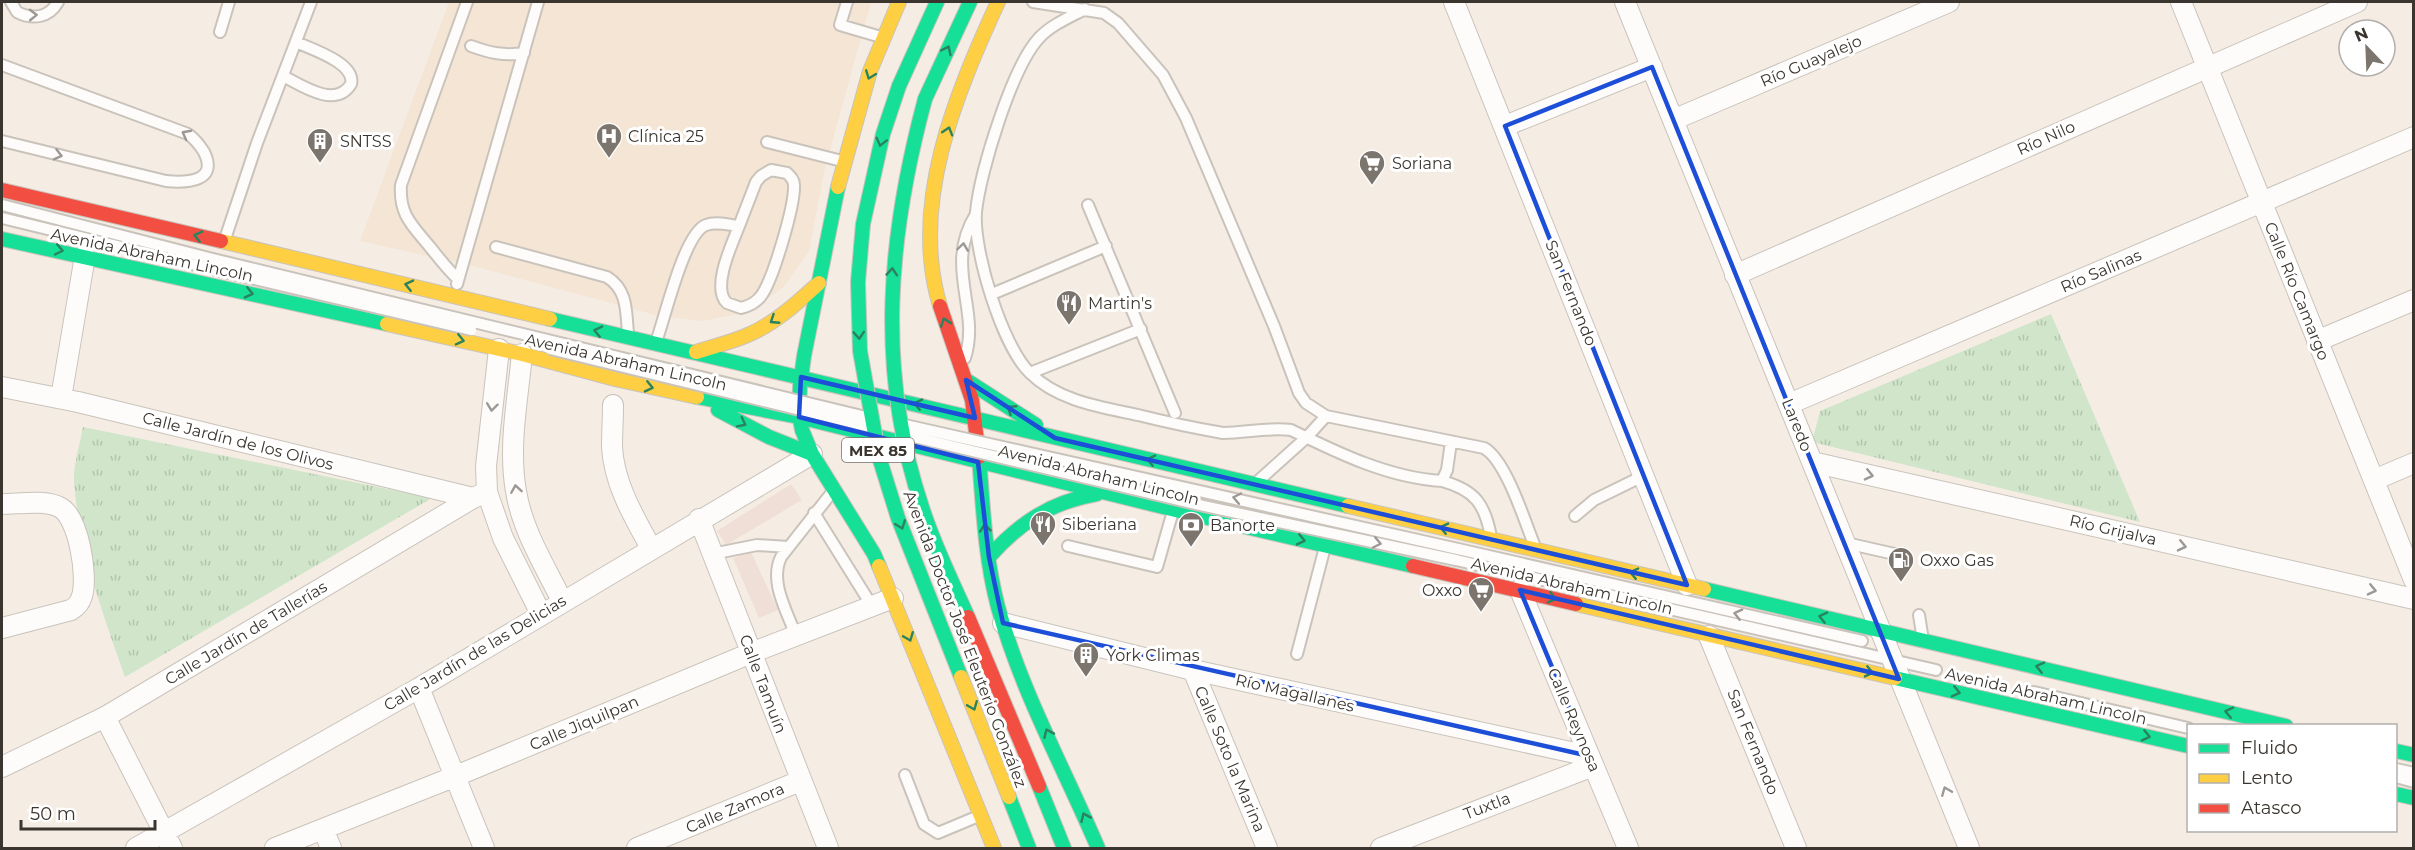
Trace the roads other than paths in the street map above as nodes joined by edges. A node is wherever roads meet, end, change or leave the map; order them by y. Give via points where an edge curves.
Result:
1 (11, 2) edge
2 (58, 2) edge
3 (229, 2) edge
4 (311, 2) edge
5 (468, 2) edge
6 (538, 2) edge
7 (847, 2) edge
8 (899, 2) edge
9 (937, 2) edge
10 (970, 2) edge
11 (998, 2) edge
12 (1033, 2) edge
13 (1454, 2) edge
14 (1625, 2) edge
15 (1949, 2) edge
16 (2181, 2) edge
17 (2357, 2) edge
18 (1079, 6) edge
19 (220, 32) dead end
20 (884, 38) junction
21 (296, 42) junction
22 (471, 46) dead end
23 (524, 53) junction
24 (2, 65) edge
25 (1652, 67) junction
26 (2207, 67) junction
27 (283, 76) junction
28 (1673, 120) junction
29 (1505, 126) junction
30 (2414, 137) edge
31 (2, 141) edge
32 (767, 142) dead end
33 (845, 162) junction
34 (2, 190) edge
35 (2261, 202) junction
36 (1089, 205) dead end
37 (2, 206) edge
38 (976, 214) junction
39 (2, 218) edge
40 (739, 226) junction
41 (2, 239) edge
42 (224, 242) junction
43 (1106, 246) junction
44 (496, 248) dead end
45 (85, 256) junction
46 (212, 264) junction
47 (1735, 274) junction
48 (458, 279) junction
49 (819, 283) junction
50 (992, 294) junction
51 (455, 296) junction
52 (2414, 300) edge
53 (1141, 330) junction
54 (629, 338) junction
55 (2318, 341) junction
56 (656, 344) junction
57 (499, 349) junction
58 (696, 352) junction
59 (522, 354) junction
60 (964, 373) junction
61 (1030, 373) junction
62 (801, 377) junction
63 (2, 387) edge
64 (690, 396) junction
65 (61, 398) junction
66 (1789, 404) junction
67 (613, 405) dead end
68 (1175, 412) dead end
69 (1326, 416) junction
70 (799, 417) junction
71 (975, 418) junction
72 (1307, 437) junction
73 (1055, 438) junction
74 (489, 439) junction
75 (1451, 442) junction
76 (514, 443) junction
77 (812, 454) junction
78 (978, 462) junction
79 (1812, 462) junction
80 (2414, 463) edge
81 (1182, 467) junction
82 (1643, 476) junction
83 (2374, 480) junction
84 (1236, 481) junction
85 (1442, 481) junction
86 (1254, 484) junction
87 (833, 490) junction
88 (1107, 492) junction
89 (480, 495) junction
90 (2, 504) edge
91 (1174, 510) junction
92 (814, 513) junction
93 (1575, 516) dead end
94 (699, 519) junction
95 (1212, 519) junction
96 (528, 528) junction
97 (503, 538) junction
98 (1492, 540) junction
99 (1846, 543) junction
100 (1325, 545) junction
101 (1068, 546) dead end
102 (788, 547) junction
103 (651, 548) junction
104 (1536, 550) junction
105 (712, 554) junction
106 (1899, 555) dead end
107 (988, 557) junction
108 (2414, 580) edge
109 (1687, 585) junction
110 (1520, 590) junction
111 (894, 598) junction
112 (2414, 599) edge
113 (562, 601) junction
114 (872, 606) junction
115 (541, 614) junction
116 (1919, 615) dead end
117 (1003, 623) junction
118 (2, 628) edge
119 (796, 636) junction
120 (1709, 636) junction
121 (1923, 640) junction
122 (751, 653) junction
123 (1891, 653) junction
124 (1297, 654) dead end
125 (1193, 670) junction
126 (1935, 670) dead end
127 (419, 688) junction
128 (2034, 692) dead end
129 (2106, 697) dead end
130 (105, 717) junction
131 (2199, 720) dead end
132 (2278, 724) edge
133 (2187, 728) edge
134 (2187, 746) edge
135 (2397, 751) edge
136 (2414, 755) edge
137 (1591, 761) junction
138 (2, 767) edge
139 (2397, 769) edge
140 (2414, 773) edge
141 (905, 775) dead end
142 (456, 776) junction
143 (2397, 777) edge
144 (800, 781) junction
145 (2414, 782) edge
146 (2397, 794) edge
147 (2414, 798) edge
148 (981, 815) junction
149 (323, 829) junction
150 (168, 840) edge
151 (1973, 847) edge
152 (136, 849) edge
153 (275, 849) edge
154 (331, 849) edge
155 (484, 849) edge
156 (637, 849) edge
157 (828, 849) edge
158 (994, 849) edge
159 (1029, 849) edge
160 (1064, 849) edge
161 (1098, 849) edge
162 (1267, 849) edge
163 (1381, 849) edge
164 (1628, 849) edge
165 (1796, 849) edge

1 -> 2 lane via 16,12 31,17 48,13
3 - 19 lane
4 - 21 lane
5 - 48 lane via 401,185 400,200 413,228
6 - 23 lane
7 - 20 lane via 840,25
8 - 20 main road
9 -> 159 main road, Avenida Doctor José Eleuterio González / MEX 85, bridge via 899,86 883,134 863,224 858,282 860,351 879,457 898,518
160 -> 10 main road, Avenida Doctor José Eleuterio González / MEX 85, bridge via 911,479 892,376 891,273 905,170 925,99
60 -> 11 main road via 933,279 931,220 938,172 957,100
12 - 18 lane
13 - 29 street, San Fernando
14 - 25 street, Laredo
15 - 28 street, Río Guayalejo
16 - 26 street, Calle Río Camargo
17 - 26 street, Río Nilo
18 - 38 lane via 1040,37 1013,83 993,141
18 - 69 lane via 1104,13 1118,23 1171,88 1256,282 1299,393 1306,403
20 -> 33 main road via 864,91
21 - 27 lane
21 - 27 lane via 339,63 350,74 351,84 344,93 333,96
22 - 23 lane via 505,56
23 - 48 lane
31 -> 24 lane via 166,181 189,181 203,175 208,163 196,140 188,134
25 - 28 street, Laredo
25 - 29 street
26 - 35 street, Calle Río Camargo
26 - 47 street, Río Nilo
27 - 42 lane
28 - 47 street, Laredo
29 - 82 street, San Fernando
30 - 35 street, Río Salinas
32 - 33 lane
33 - 49 main road
42 -> 34 main road
35 - 55 street, Calle Río Camargo
35 - 66 street, Río Salinas
36 - 43 lane
37 - 46 lane
38 - 50 lane via 980,251
60 -> 38 lane via 969,335 962,254 967,228
39 - 46 lane
40 - 40 lane via 761,176 771,170 788,173 794,188 769,279 758,300 741,308 727,303 721,293 723,273
40 - 56 lane via 704,225 691,239
41 -> 45 main road, Avenida Abraham Lincoln
51 -> 42 main road
43 - 50 lane
43 - 53 lane
44 - 54 lane via 607,277 624,296
45 -> 57 main road, Avenida Abraham Lincoln
45 - 65 street
46 - 123 lane, bridge via 841,411 1184,486 1457,555
47 - 66 street, Laredo
48 - 51 lane
49 -> 58 main road via 784,313 750,334
49 - 62 main road
50 - 61 lane via 1006,339
54 -> 51 main road
52 - 55 street
53 - 61 lane
53 - 68 lane
54 - 56 main road
55 - 83 street, Calle Río Camargo
56 - 58 main road
57 - 59 main road, Avenida Abraham Lincoln
57 -> 74 street
58 - 62 main road
59 -> 64 main road, Avenida Abraham Lincoln
59 - 76 street
60 - 71 main road
73 -> 60 main road
61 - 72 lane via 1066,397 1188,427 1223,433 1280,428
62 - 70 main road
71 -> 62 main road
63 - 65 street, Calle Jardín de los Olivos
64 - 70 main road, Avenida Abraham Lincoln
64 -> 77 main road via 769,437
65 - 89 street, Calle Jardín de los Olivos
66 - 79 street, Laredo
67 - 103 street via 615,467 627,503
69 - 72 lane
69 - 75 lane
70 - 77 main road
70 - 78 main road, Avenida Abraham Lincoln
71 - 73 main road
71 - 78 main road
72 - 85 lane via 1350,458
72 - 86 lane
81 -> 73 main road
74 - 76 street
74 - 89 street
75 - 85 lane
75 - 104 lane via 1484,448 1496,457
96 -> 76 street via 515,491
77 - 87 main road
77 - 94 street, Calle Jardín de las Delicias
78 - 88 main road, Avenida Abraham Lincoln
107 -> 78 main road
79 - 99 street, Laredo
79 -> 112 street, Río Grijalva
80 - 83 street
81 - 84 main road
81 - 91 main road via 1191,492
82 - 93 lane via 1593,500
82 - 109 street, San Fernando
83 - 108 street, Calle Río Camargo
84 - 86 main road
84 - 95 main road via 1217,490
85 - 98 lane via 1464,490 1480,503
98 -> 86 main road
87 - 92 lane
87 - 111 main road via 874,554
88 - 91 main road, Avenida Abraham Lincoln
88 - 107 main road via 1076,496 1041,511 1011,533
89 - 97 street
89 - 130 street, Calle Jardín de Tallerías
90 - 118 street via 46,504 62,509 74,525 84,588 78,605 64,613
91 - 95 main road, Avenida Abraham Lincoln
91 - 101 lane via 1157,567
92 - 102 lane
92 - 114 lane
94 - 103 street, Calle Jardín de las Delicias
94 - 105 street, Calle Tamuín
95 -> 100 main road, Avenida Abraham Lincoln
96 - 97 street
96 - 113 street
97 - 115 street
98 - 104 main road
99 - 106 lane
99 - 123 street, Laredo
100 - 110 main road, Avenida Abraham Lincoln
100 - 124 lane
102 - 105 lane via 757,545
102 - 119 lane via 776,568 777,583
103 - 113 street, Calle Jardín de las Delicias
109 -> 104 main road
105 - 122 street, Calle Tamuín
107 - 117 main road
123 -> 109 main road
110 -> 120 main road, Avenida Abraham Lincoln
110 - 137 street, Calle Reynosa
111 - 114 street, Calle Jiquilpan
111 -> 148 main road
113 - 115 street, Calle Jardín de las Delicias
114 - 119 street, Calle Jiquilpan
115 - 127 street, Calle Jardín de las Delicias
116 - 121 lane
117 - 125 street, Río Magallanes
161 -> 117 main road
119 - 122 street, Calle Jiquilpan
120 -> 123 main road, Avenida Abraham Lincoln
120 - 165 street, San Fernando
121 - 123 main road
132 -> 121 main road
122 - 142 street, Calle Jiquilpan
122 - 144 street, Calle Tamuín
123 - 126 lane
123 -> 134 main road, Avenida Abraham Lincoln
151 -> 123 street, Laredo
125 - 137 street, Río Magallanes
125 - 162 street, Calle Soto la Marina
127 - 142 street
127 - 150 street, Calle Jardín de las Delicias
128 - 133 lane
129 - 131 lane
130 - 138 street, Calle Jardín de Tallerías
130 - 150 street
135 - 136 main road
137 - 163 street, Tuxtla
137 - 164 street, Calle Reynosa
139 - 140 lane
141 - 148 lane via 924,824 938,833
142 - 149 street, Calle Jiquilpan
142 - 155 street
143 - 145 lane
144 - 156 street, Calle Zamora
144 - 157 street, Calle Tamuín
146 - 147 main road
148 - 158 main road
149 - 153 street, Calle Jiquilpan
149 - 154 street
150 - 152 street, Calle Jardín de las Delicias

